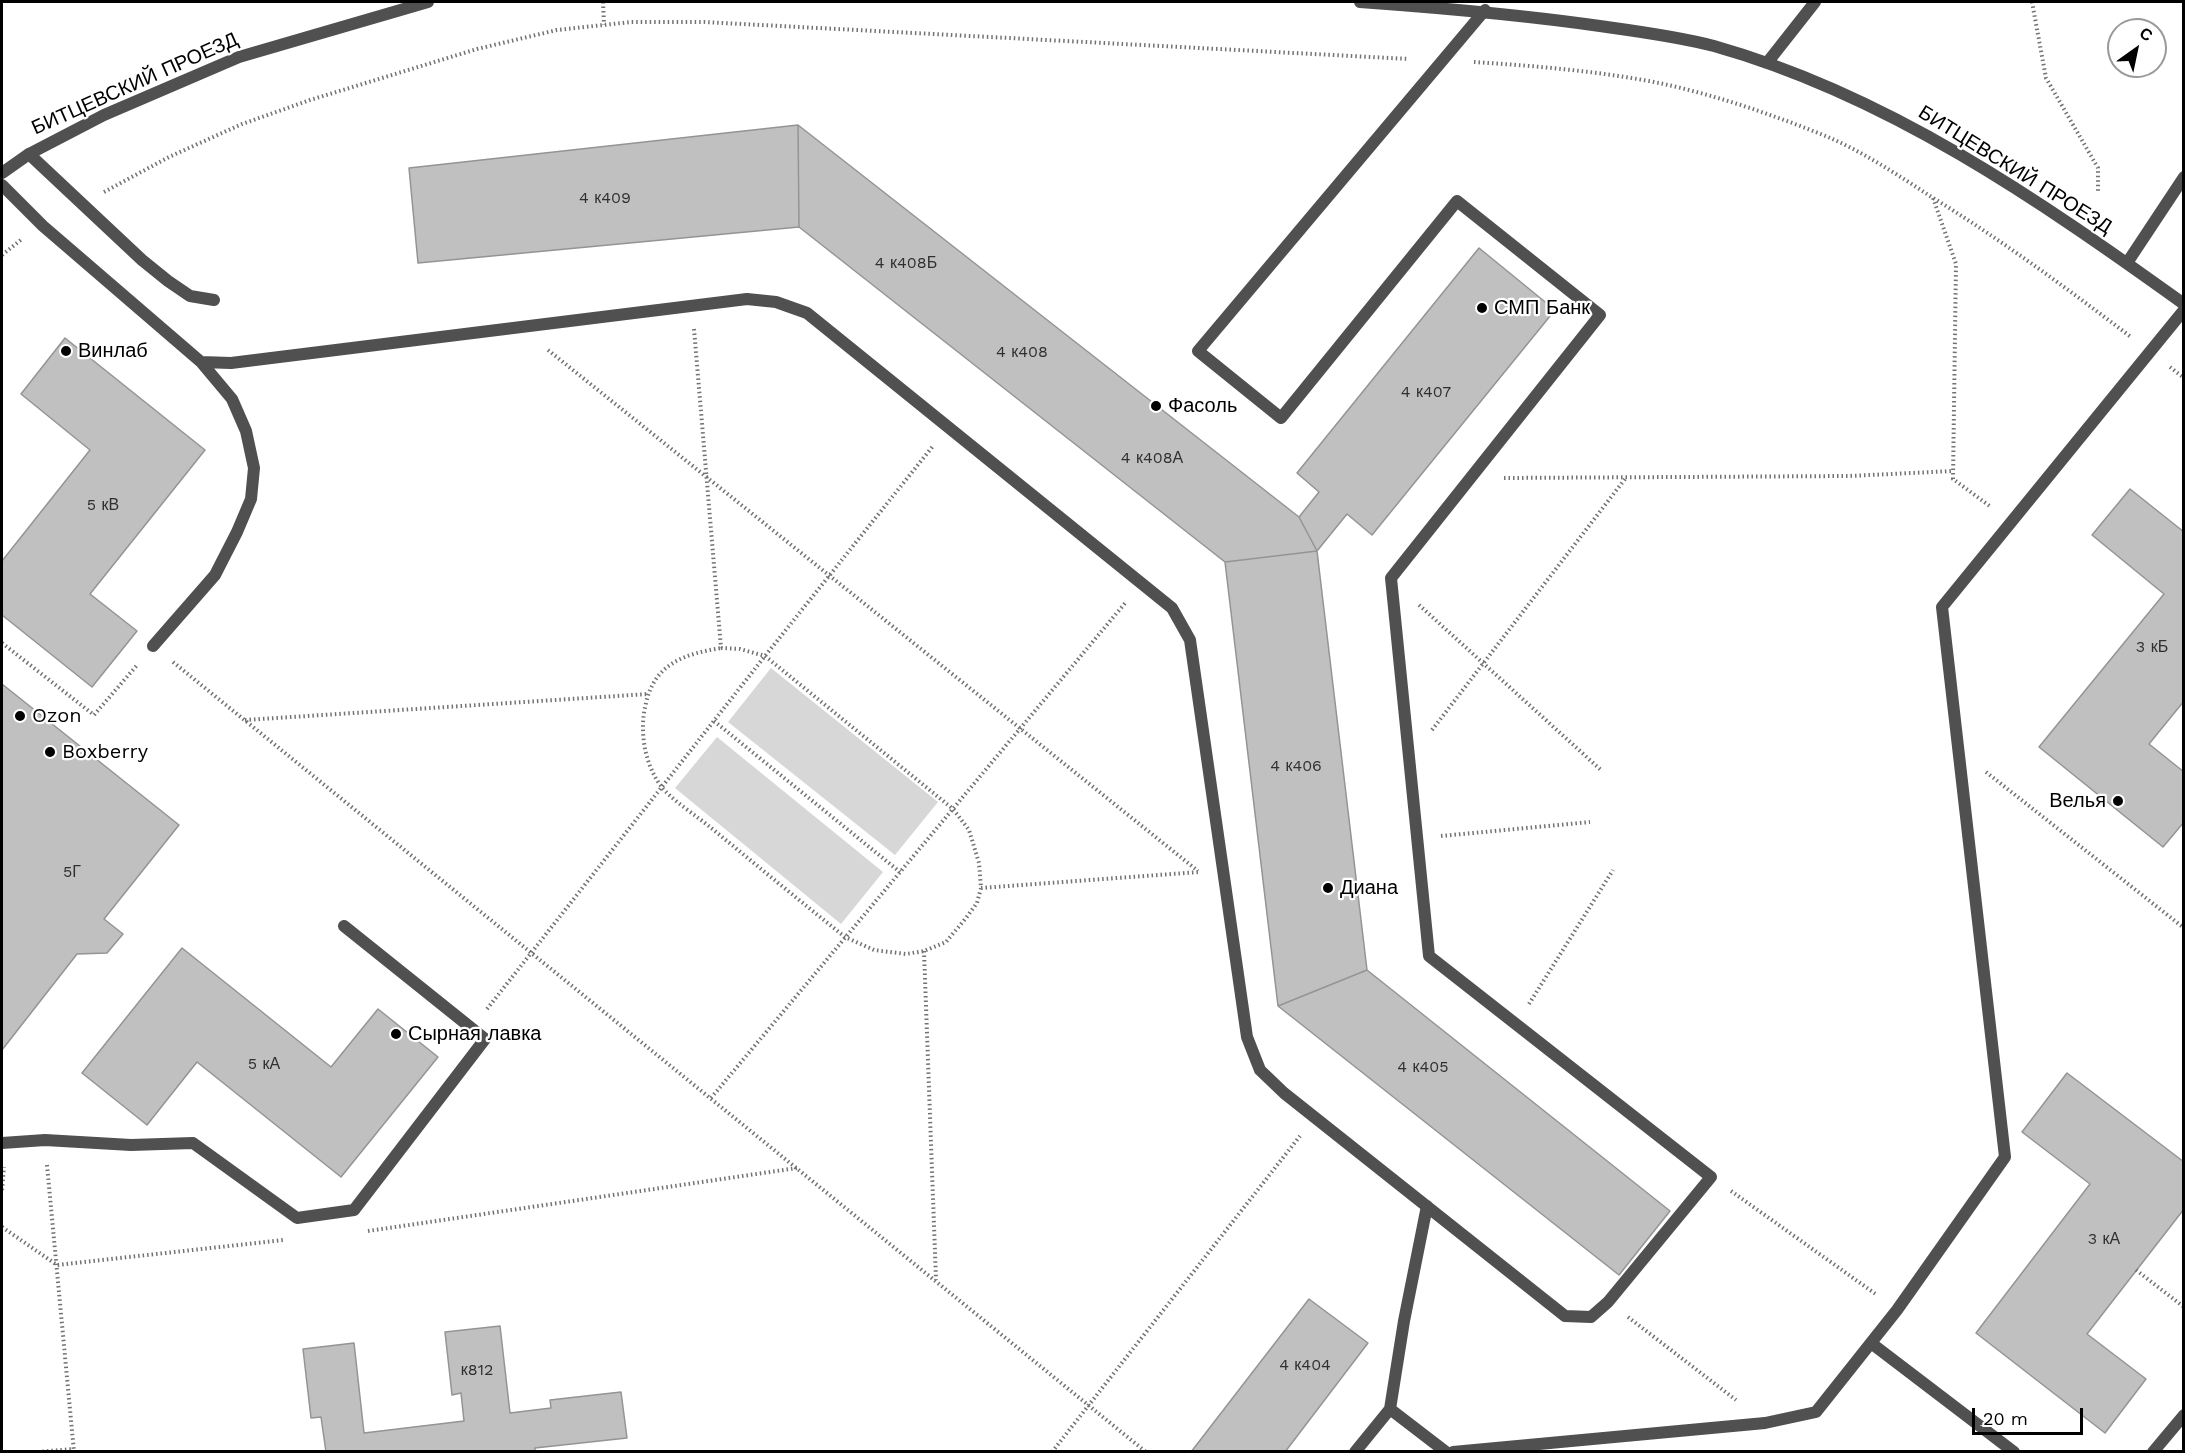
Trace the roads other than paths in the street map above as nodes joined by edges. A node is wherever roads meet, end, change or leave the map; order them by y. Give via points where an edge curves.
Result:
1 (428, 2) edge
2 (1360, 2) edge
3 (1815, 2) edge
4 (1485, 10) junction
5 (1767, 63) junction
6 (29, 154) junction
7 (2, 173) edge
8 (2184, 177) edge
9 (2, 185) edge
10 (2127, 263) junction
11 (214, 300) dead end
12 (2184, 304) edge
13 (2184, 310) edge
14 (201, 362) junction
15 (153, 646) road end
16 (344, 926) dead end
17 (2, 1143) edge
18 (1427, 1206) junction
19 (1871, 1344) junction
20 (1390, 1409) junction
21 (2184, 1415) edge
22 (1355, 1452) edge
23 (1446, 1452) edge
24 (1453, 1452) edge
25 (2014, 1452) edge
26 (2153, 1452) edge

1 - 6 street, БИТЦЕВСКИЙ ПРОЕЗД via 239,57 104,115
2 - 4 street, БИТЦЕВСКИЙ ПРОЕЗД
3 - 5 street
4 - 5 street, БИТЦЕВСКИЙ ПРОЕЗД via 1640,32 1712,46
4 - 18 street via 1198,351 1281,418 1457,201 1600,315 1390,578 1429,956 1711,1177 1608,1302 1591,1317 1565,1316
5 - 10 street, БИТЦЕВСКИЙ ПРОЕЗД via 1897,119 1980,165
6 - 7 street, БИТЦЕВСКИЙ ПРОЕЗД
6 - 11 street via 168,281 190,296
8 - 10 street
9 - 14 street via 43,226
10 - 12 street, БИТЦЕВСКИЙ ПРОЕЗД
13 - 19 street via 1942,606 2005,1157
14 - 15 street via 232,399 246,431 254,468 251,499 215,575
14 - 18 street via 231,363 747,299 776,302 807,313 1172,608 1190,640 1247,1038 1260,1070
16 - 17 street via 485,1040 354,1210 297,1218 193,1143
18 - 20 street
19 - 24 street via 1816,1412 1765,1423
19 - 25 street
20 - 22 street
20 - 23 street
21 - 26 street

